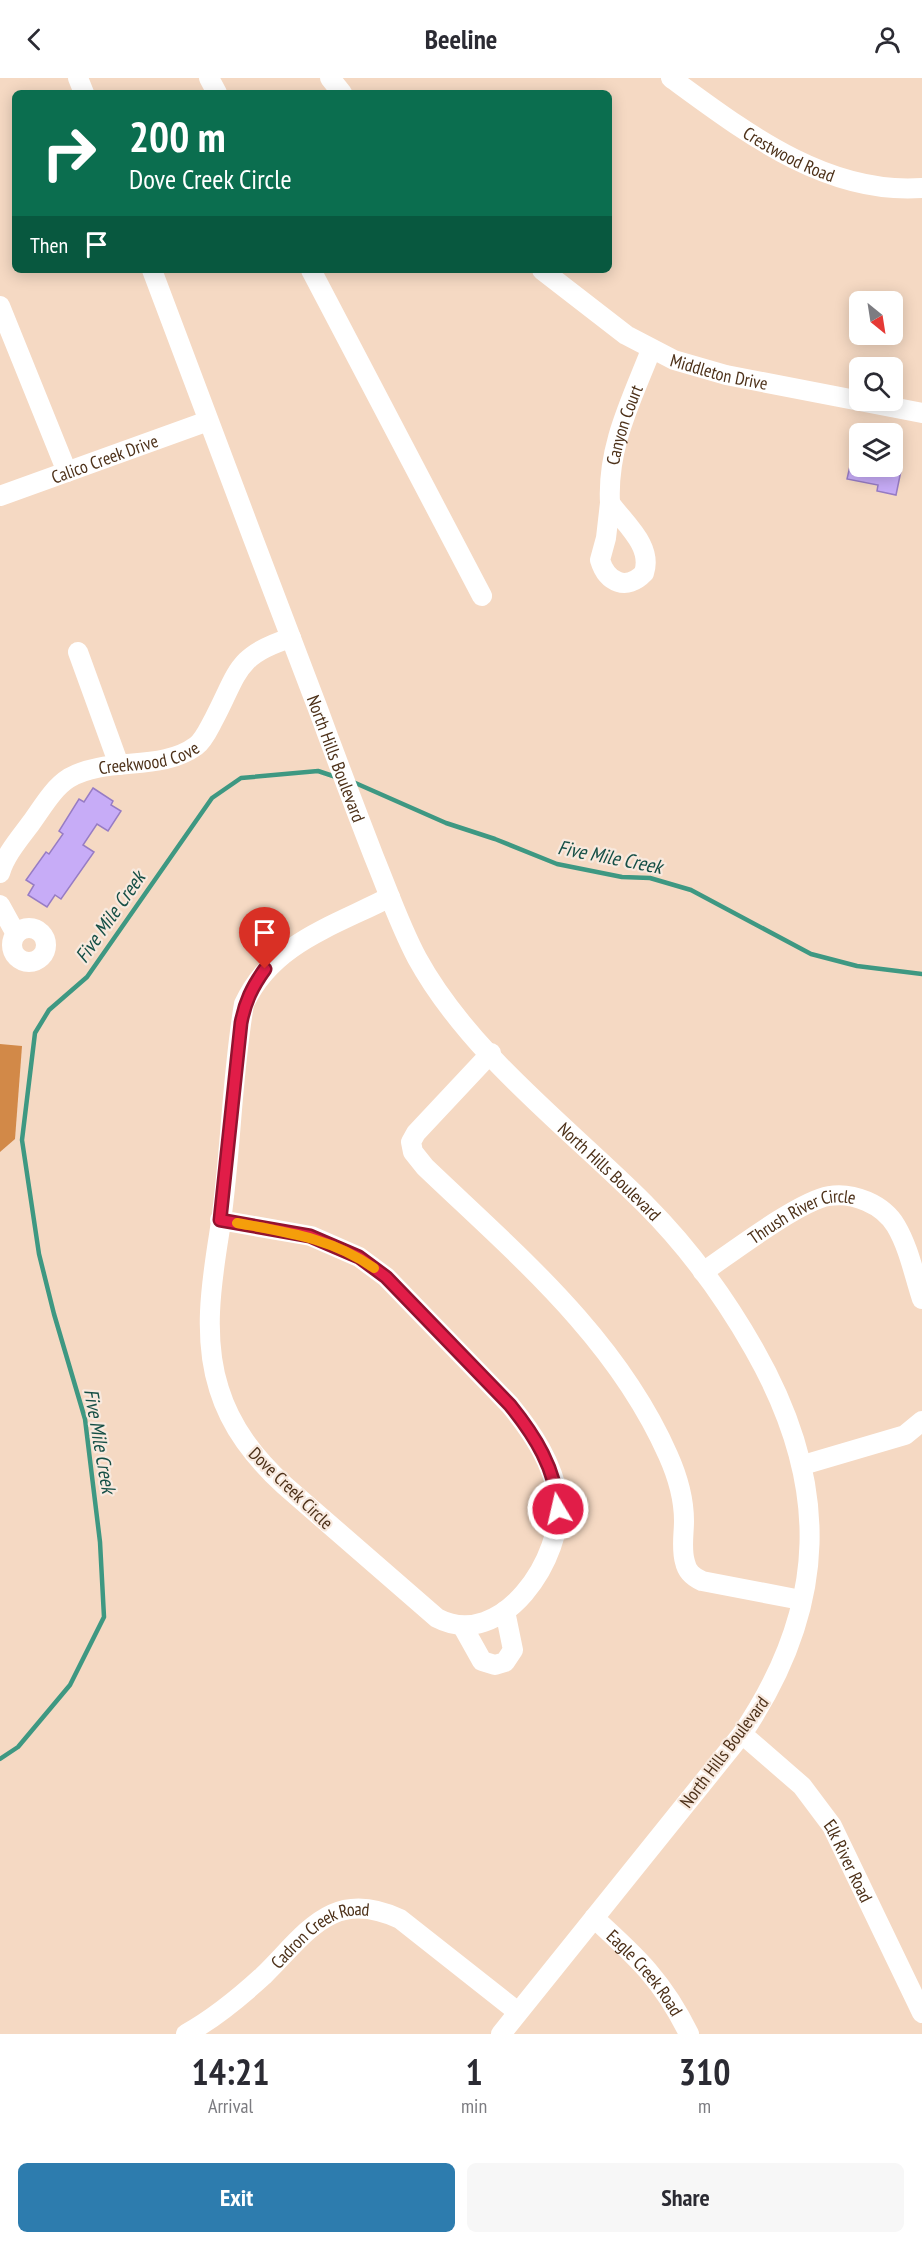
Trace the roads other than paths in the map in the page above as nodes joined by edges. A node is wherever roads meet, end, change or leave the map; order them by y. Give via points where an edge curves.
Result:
1 (330, 78) edge
2 (671, 78) edge
3 (340, 90) edge
4 (922, 188) edge
5 (153, 273) edge
6 (313, 273) edge
7 (546, 273) edge
8 (0, 306) edge
9 (651, 350) junction
10 (922, 414) edge
11 (208, 421) junction
12 (67, 472) junction
13 (0, 496) edge
14 (610, 503) dead end
15 (482, 596) dead end
16 (291, 638) junction
17 (78, 652) dead end
18 (119, 765) junction
19 (0, 873) edge
20 (390, 897) junction
21 (0, 904) edge
22 (16, 934) dead end
23 (490, 1053) junction
24 (220, 1220) junction
25 (703, 1272) junction
26 (922, 1299) edge
27 (922, 1421) edge
28 (803, 1465) junction
29 (801, 1600) junction
30 (505, 1611) junction
31 (463, 1627) junction
32 (742, 1734) junction
33 (594, 1918) junction
34 (518, 2012) junction
35 (922, 2013) edge
36 (186, 2034) edge
37 (501, 2034) edge
38 (689, 2034) edge

1 - 3 street
2 - 4 street, Crestwood Road via 796,160 859,184 901,190
5 - 11 street, North Hills Boulevard
6 - 15 street
7 - 9 street, Middleton Drive via 589,309
8 - 12 street
9 - 10 street, Middleton Drive via 726,375
9 - 14 street, Canyon Court via 615,439
11 - 12 street, Calico Creek Drive
11 - 16 street, North Hills Boulevard
12 - 13 street, Calico Creek Drive
16 - 18 street, Creekwood Cove via 271,644 241,665 208,731 196,746 172,756
16 - 20 street, North Hills Boulevard
17 - 18 street
18 - 19 street, Creekwood Cove via 68,779 50,797
20 - 23 street, North Hills Boulevard via 419,961 448,1005
20 - 24 street, Dove Creek Circle via 289,948 253,985 241,1023
21 - 22 street
23 - 25 street, North Hills Boulevard via 645,1204
23 - 29 street via 416,1133 411,1142 413,1152 564,1301 625,1376 668,1455 677,1480 684,1518 684,1558 689,1573 702,1581
24 - 30 street via 310,1236 359,1257 386,1277 528,1427 554,1480 556,1528 539,1570
24 - 31 street, Dove Creek Circle via 210,1314 211,1349 218,1387 235,1428 261,1464 337,1532 437,1618
25 - 26 street, Thrush River Circle via 795,1211 828,1196 850,1196 868,1201 895,1224
25 - 28 street, North Hills Boulevard via 724,1299 766,1370 796,1437
27 - 28 street via 905,1435
28 - 29 street, North Hills Boulevard via 809,1535
29 - 32 street, North Hills Boulevard via 782,1667
30 - 31 street via 482,1624
30 - 31 street via 513,1650 505,1662 495,1665 482,1660
32 - 33 street, North Hills Boulevard
32 - 35 street, Elk River Road via 802,1786 832,1826
33 - 34 street, North Hills Boulevard
33 - 38 street, Eagle Creek Road via 652,1973
34 - 36 street, Cadron Creek Road via 400,1919 382,1910 364,1908 337,1911 311,1926 244,1994
34 - 37 street, North Hills Boulevard

